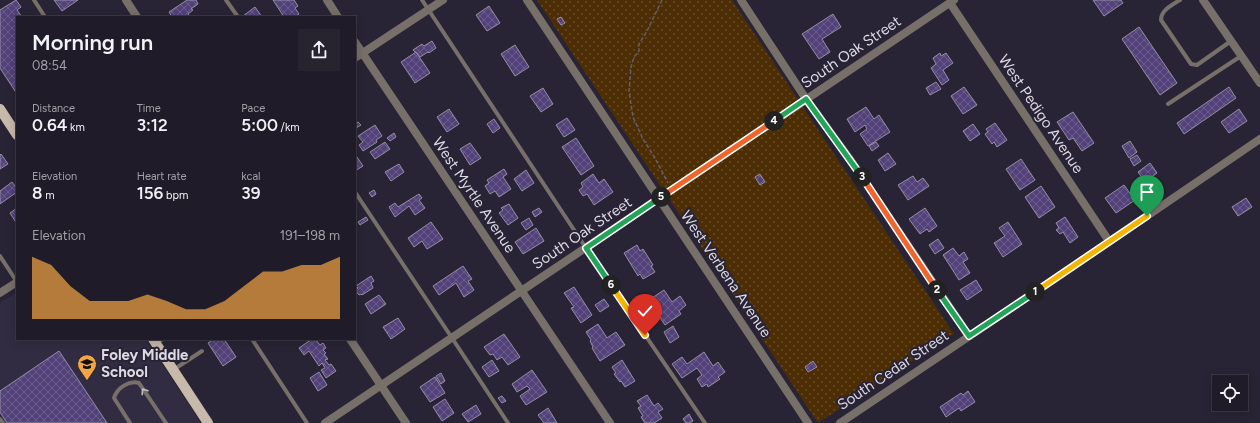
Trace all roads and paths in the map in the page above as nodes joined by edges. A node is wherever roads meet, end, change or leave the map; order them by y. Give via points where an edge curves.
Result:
1 (34, 0) edge
2 (126, 0) edge
3 (226, 0) edge
4 (327, 0) edge
5 (422, 0) edge
6 (443, 0) edge
7 (527, 0) edge
8 (662, 0) edge
9 (741, 0) edge
10 (1180, 0) edge
11 (1203, 0) edge
12 (952, 1) edge
13 (428, 10) junction
14 (43, 16) edge
15 (136, 16) edge
16 (237, 16) edge
17 (337, 16) edge
18 (1231, 41) junction
19 (356, 43) edge
20 (363, 53) junction
21 (1242, 56) junction
22 (356, 57) edge
23 (1260, 83) edge
24 (806, 99) junction
25 (1168, 104) dead end
26 (0, 109) edge
27 (16, 133) edge
28 (1260, 139) edge
29 (672, 190) junction
30 (356, 194) edge
31 (659, 199) junction
32 (1109, 241) junction
33 (586, 248) junction
34 (0, 256) edge
35 (16, 280) edge
36 (16, 283) edge
37 (522, 291) junction
38 (0, 293) edge
39 (969, 336) junction
40 (452, 338) junction
41 (253, 340) edge
42 (351, 340) edge
43 (157, 341) edge
44 (202, 351) dead end
45 (173, 370) junction
46 (381, 386) junction
47 (0, 419) edge
48 (2, 423) edge
49 (130, 423) edge
50 (166, 423) edge
51 (208, 423) edge
52 (307, 423) edge
53 (325, 423) edge
54 (406, 423) edge
55 (508, 423) edge
56 (610, 423) edge
57 (704, 423) edge
58 (808, 423) edge
59 (840, 423) edge

1 - 14 lane
2 - 15 street
3 - 16 lane
4 - 17 street
5 - 13 lane
6 - 13 street
7 - 31 street, West Verbena Avenue
8 - 29 path via 634,57 629,91 633,117
9 - 24 street
10 - 18 lane via 1164,12 1161,20 1191,64 1197,65
11 - 18 street
12 - 24 street, South Oak Street
12 - 32 street, West Pedigo Avenue
13 - 20 street
13 - 33 lane
18 - 21 street
19 - 20 street, West Myrtle Avenue
20 - 22 street
20 - 37 street, West Myrtle Avenue
21 - 23 street
21 - 25 lane
24 - 29 street, South Oak Street
24 - 39 street
26 - 27 main road
28 - 32 street, South Cedar Street
29 - 31 street, South Oak Street
30 - 40 lane
31 - 33 street, South Oak Street
31 - 58 street, West Verbena Avenue
32 - 39 street, South Cedar Street
33 - 37 street, South Oak Street
33 - 57 lane
34 - 35 lane
36 - 38 street
37 - 40 street, South Oak Street
37 - 56 street, West Myrtle Avenue
39 - 59 street, South Cedar Street
40 - 46 street, South Oak Street
40 - 55 lane
41 - 52 lane
42 - 46 street
43 - 45 main road
44 - 45 lane
45 - 51 main road
46 - 53 street, South Oak Street
46 - 54 street
47 - 48 lane
50 -> 49 lane via 139,383 135,382 121,387 114,398

